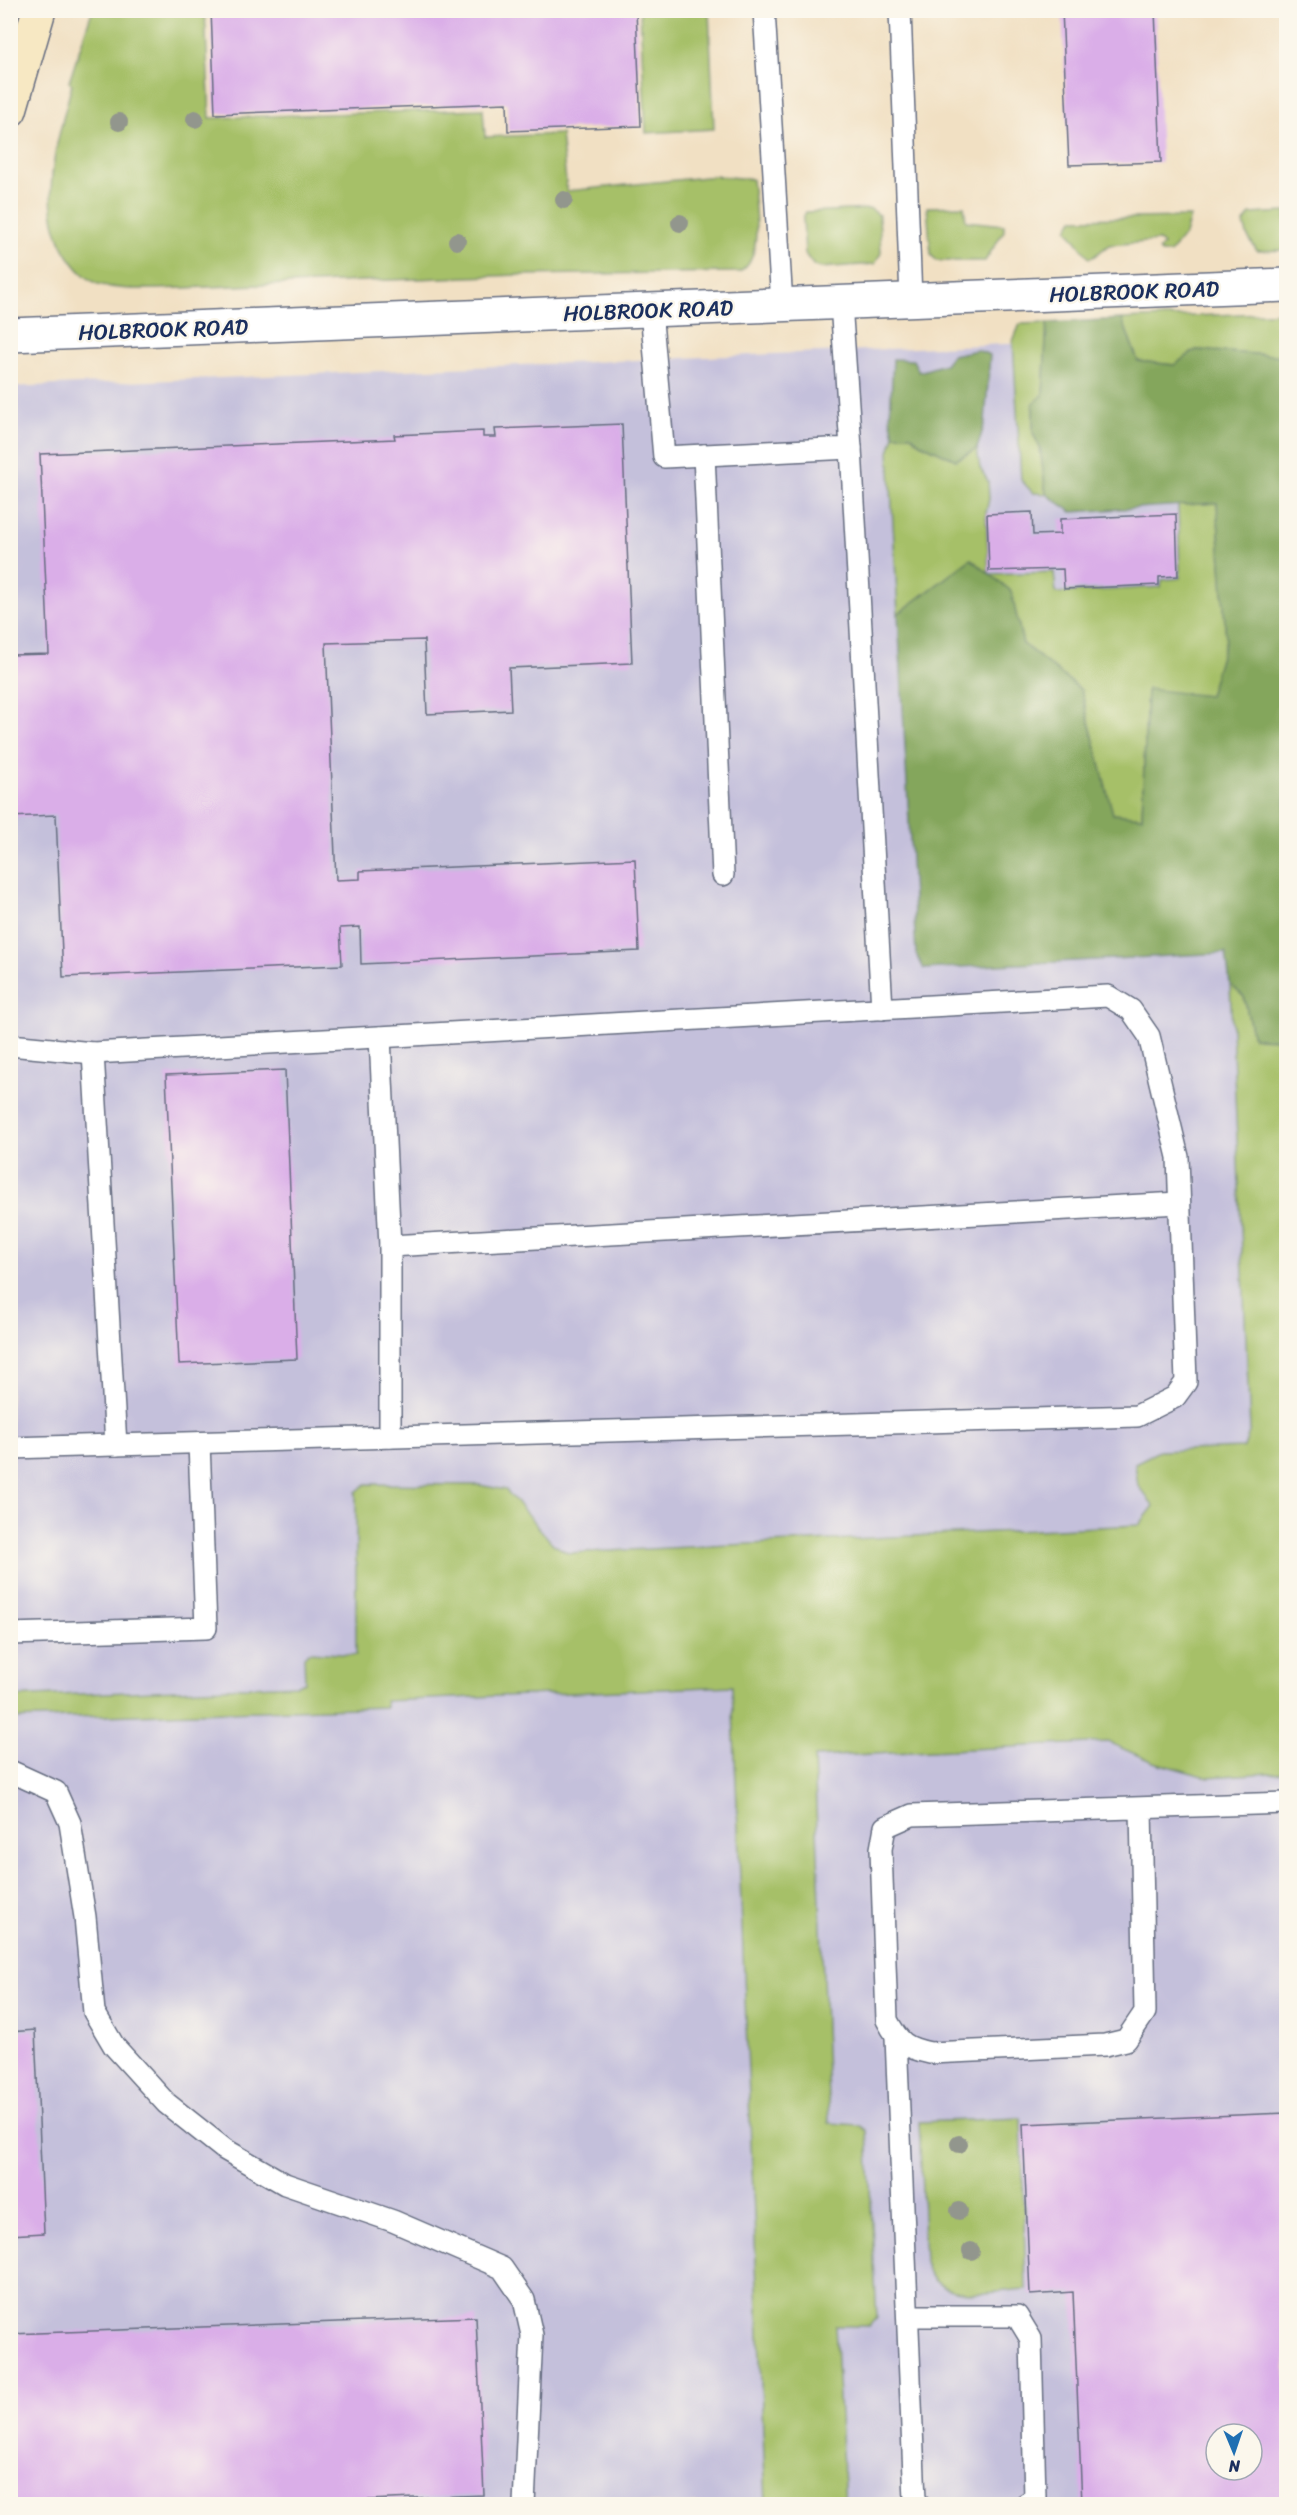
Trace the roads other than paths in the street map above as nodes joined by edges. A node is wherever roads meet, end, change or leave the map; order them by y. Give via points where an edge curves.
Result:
1 (39, 10) edge
2 (764, 10) edge
3 (900, 10) edge
4 (10, 110) edge
5 (1287, 285) edge
6 (911, 299) junction
7 (842, 303) junction
8 (782, 305) junction
9 (651, 310) junction
10 (10, 335) edge
11 (851, 448) junction
12 (704, 455) junction
13 (723, 875) dead end
14 (882, 1009) junction
15 (380, 1036) junction
16 (10, 1046) edge
17 (93, 1053) junction
18 (1179, 1203) junction
19 (390, 1246) junction
20 (390, 1437) junction
21 (199, 1443) junction
22 (116, 1445) junction
23 (10, 1448) edge
24 (10, 1634) edge
25 (10, 1771) edge
26 (1287, 1803) edge
27 (1141, 1808) junction
28 (896, 2037) junction
29 (908, 2316) junction
30 (524, 2505) edge
31 (919, 2505) edge
32 (1026, 2505) edge

1 - 4 street
2 - 8 lane
3 - 6 lane
5 - 6 street, HOLBROOK ROAD
6 - 7 street, HOLBROOK ROAD
7 - 8 street, HOLBROOK ROAD
7 - 11 lane
8 - 9 street, HOLBROOK ROAD
9 - 10 street, HOLBROOK ROAD
9 - 12 lane via 664,458
11 - 12 lane
11 - 14 lane
12 - 13 lane
14 - 15 lane
14 - 18 lane via 1108,996 1131,1010 1149,1035 1178,1157
15 - 17 lane
15 - 19 lane
16 - 17 lane
17 - 22 lane
18 - 19 lane
18 - 20 lane via 1186,1382 1175,1397 1137,1416
19 - 20 lane
20 - 21 lane
21 - 22 lane
21 - 24 lane via 206,1628
22 - 23 lane
25 - 30 lane via 56,1792 70,1822 94,2012 114,2046 166,2103 224,2149 285,2184 393,2221 502,2268 524,2300 532,2335
26 - 27 lane
27 - 28 lane via 912,1815 885,1827 881,1849 887,2020
27 - 28 lane via 1145,2012 1126,2040 1105,2045 930,2053 910,2049
28 - 29 lane
29 - 31 lane via 915,2500
29 - 32 lane via 1017,2316 1031,2338 1035,2498

